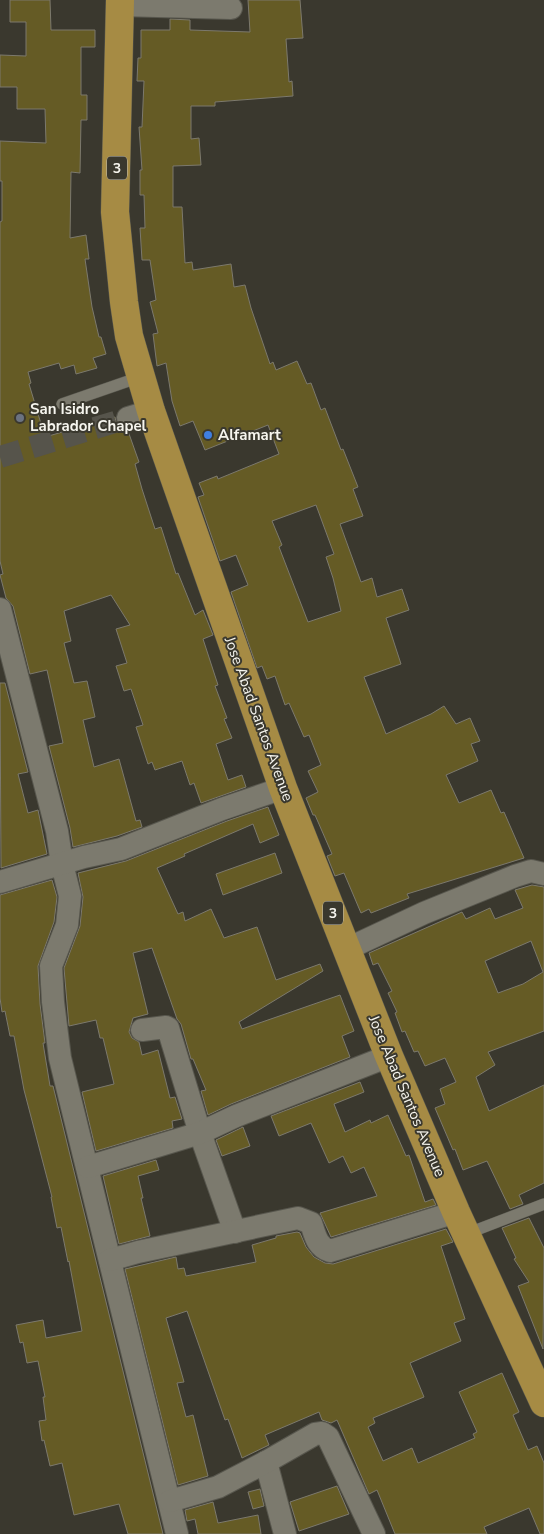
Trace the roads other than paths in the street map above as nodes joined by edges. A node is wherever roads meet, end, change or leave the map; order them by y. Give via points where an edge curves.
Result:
1 (120, 3) edge
2 (231, 8) dead end
3 (140, 377) junction
4 (62, 404) dead end
5 (0, 609) edge
6 (283, 788) junction
7 (62, 864) junction
8 (544, 874) edge
9 (0, 882) edge
10 (347, 949) junction
11 (142, 1030) dead end
12 (388, 1056) junction
13 (200, 1133) junction
14 (88, 1167) junction
15 (544, 1204) edge
16 (461, 1223) junction
17 (235, 1232) junction
18 (110, 1260) junction
19 (544, 1403) edge
20 (266, 1462) junction
21 (170, 1501) junction
22 (178, 1534) edge
23 (285, 1534) edge
24 (374, 1534) edge

1 - 2 street
1 - 3 highway, Jose Abad Santos Avenue / 3 via 116,221 127,328
3 - 4 lane
3 - 6 highway, Jose Abad Santos Avenue / 3 via 139,414
5 - 7 street
6 - 7 street via 121,849
6 - 10 highway, Jose Abad Santos Avenue / 3
7 - 9 street
7 - 14 street via 70,896 69,910 67,925 51,966 51,979 60,1058
8 - 10 street via 531,871 515,876
10 - 12 highway, Jose Abad Santos Avenue / 3
11 - 13 street via 168,1028
12 - 13 street
12 - 16 highway, Jose Abad Santos Avenue / 3
13 - 14 street
13 - 17 street
14 - 18 street
15 - 16 lane
16 - 17 street via 330,1251 319,1244 311,1223 298,1218
16 - 19 highway, Jose Abad Santos Avenue / 3
17 - 18 street
18 - 21 street
20 - 21 street via 218,1487
20 - 23 street
20 - 24 street via 322,1433 328,1437
21 - 22 street

